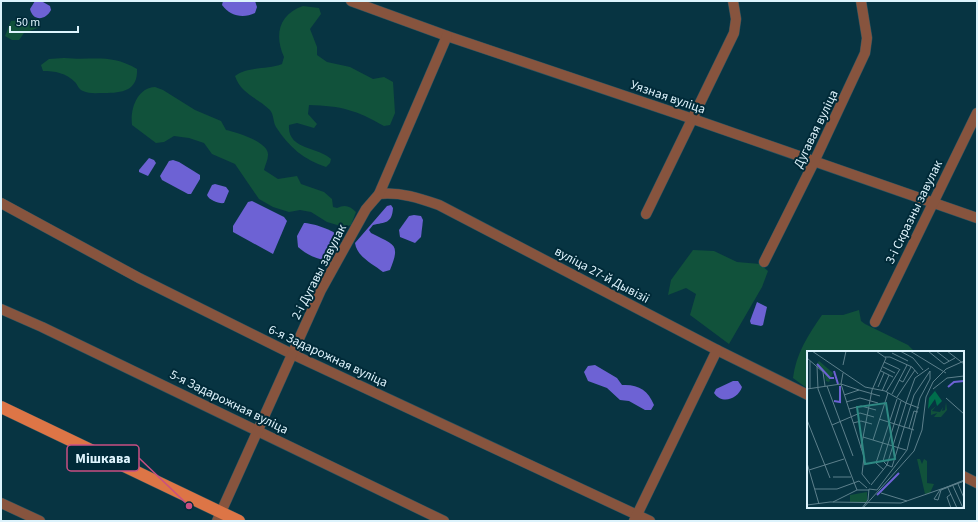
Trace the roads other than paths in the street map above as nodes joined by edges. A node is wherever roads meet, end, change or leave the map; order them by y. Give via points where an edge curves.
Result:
1 (351, 1) edge
2 (733, 1) edge
3 (861, 1) edge
4 (448, 36) junction
5 (977, 113) edge
6 (693, 119) junction
7 (814, 162) junction
8 (379, 194) junction
9 (1, 203) edge
10 (933, 203) junction
11 (646, 214) dead end
12 (977, 218) edge
13 (764, 262) dead end
14 (1, 309) edge
15 (875, 322) dead end
16 (717, 350) junction
17 (292, 354) junction
18 (807, 395) edge
19 (1, 407) edge
20 (258, 430) junction
21 (964, 476) edge
22 (977, 483) edge
23 (1, 503) edge
24 (219, 517) edge
25 (636, 518) edge
26 (40, 521) edge
27 (239, 521) edge
28 (444, 521) edge
29 (650, 521) edge

1 - 4 street, Уязная вуліца
2 - 6 street via 736,19 734,33
3 - 7 street, Дугавая вуліца via 867,38 865,53
4 - 6 street, Уязная вуліца
4 - 8 street, 2-і Дугавы завулак
5 - 10 street, 3-і Скразны завулак
6 - 7 street, Уязная вуліца
6 - 11 street
7 - 10 street, Уязная вуліца
7 - 13 street, Дугавая вуліца
8 - 16 street, вуліца 27-й Дывізіі via 411,196 439,205
8 - 17 street, 2-і Дугавы завулак via 366,209 325,284
9 - 17 street, 6-я Задарожная вуліца via 139,278
10 - 12 street, Уязная вуліца
10 - 15 street, 3-і Скразны завулак
14 - 20 street, 5-я Задарожная вуліца
16 - 18 street, вуліца 27-й Дывізіі
16 - 25 street
17 - 20 street, 2-і Дугавы завулак
17 - 25 street, 6-я Задарожная вуліца
19 - 24 main road
20 - 24 street, 2-і Дугавы завулак
20 - 28 street, 5-я Задарожная вуліца
21 - 22 street
23 - 26 street
24 - 27 main road
25 - 29 street, 6-я Задарожная вуліца

